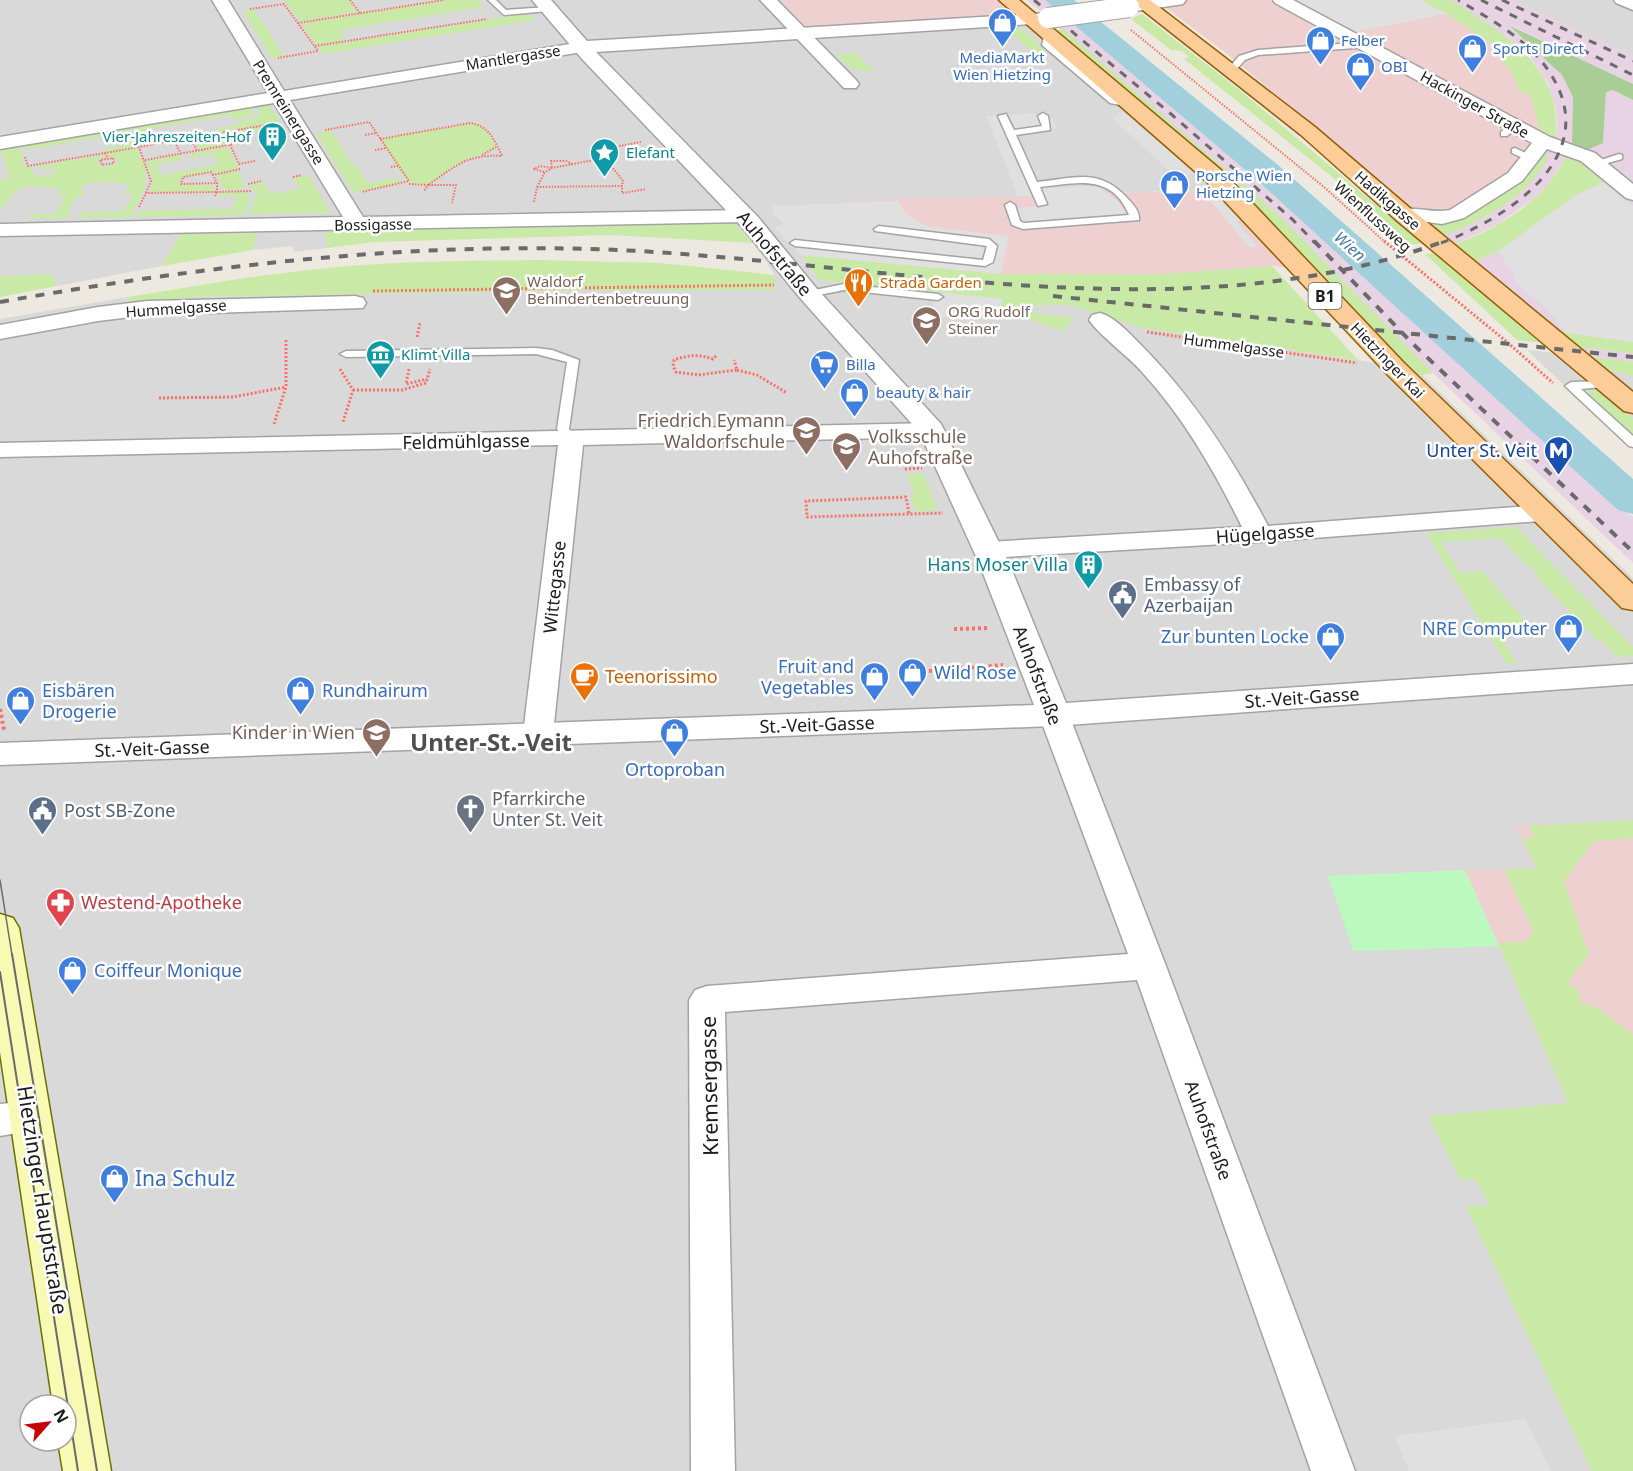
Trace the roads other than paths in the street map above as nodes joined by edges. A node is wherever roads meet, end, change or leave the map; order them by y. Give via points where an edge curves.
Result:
1 (492, 0) edge
2 (768, 0) edge
3 (1008, 0) edge
4 (1177, 0) edge
5 (1281, 0) edge
6 (544, 4) edge
7 (1138, 4) edge
8 (225, 6) edge
9 (1042, 24) junction
10 (802, 34) junction
11 (1350, 36) junction
12 (1366, 45) junction
13 (1305, 46) junction
14 (582, 47) junction
15 (1252, 49) dead end
16 (1268, 54) junction
17 (1231, 70) junction
18 (850, 84) dead end
19 (280, 96) junction
20 (1003, 116) dead end
21 (1043, 116) dead end
22 (1012, 133) junction
23 (1543, 141) junction
24 (0, 143) edge
25 (1619, 157) dead end
26 (1597, 163) junction
27 (1034, 185) junction
28 (1633, 194) edge
29 (1042, 204) dead end
30 (1010, 206) dead end
31 (1403, 213) junction
32 (745, 216) junction
33 (357, 224) junction
34 (879, 229) dead end
35 (0, 230) edge
36 (795, 243) dead end
37 (807, 291) junction
38 (361, 297) road end
39 (938, 297) dead end
40 (1104, 323) road end
41 (0, 332) edge
42 (346, 354) road end
43 (1608, 384) junction
44 (1633, 390) edge
45 (1633, 405) edge
46 (932, 430) junction
47 (571, 439) junction
48 (1633, 443) edge
49 (0, 450) edge
50 (1541, 513) junction
51 (1259, 534) junction
52 (988, 550) junction
53 (1633, 601) edge
54 (1633, 674) edge
55 (1054, 715) junction
56 (538, 734) junction
57 (2, 744) edge
58 (0, 928) edge
59 (1149, 966) junction
60 (14, 1118) edge
61 (87, 1471) edge
62 (713, 1471) edge
63 (1333, 1471) edge

1 - 6 lane via 504,13
2 - 10 street
3 - 9 main road, Hietzinger Kai / B1
4 - 7 street, Mantlergasse
5 - 11 street, Hackinger Straße
6 - 14 street, Auhofstraße
7 - 9 street, Mantlergasse, bridge
7 - 17 main road, Hadikgasse
8 - 19 street, Premreinergasse
9 - 10 street, Mantlergasse
9 - 50 main road, Hietzinger Kai / B1 via 1213,176 1395,368
10 - 14 street, Mantlergasse
10 - 18 street
11 - 12 street, Hackinger Straße
11 - 13 lane via 1341,43
12 - 13 lane
12 - 23 street, Hackinger Straße via 1463,96 1509,130
13 - 16 lane
14 - 19 street, Mantlergasse
14 - 32 street, Auhofstraße
15 - 16 lane
16 - 17 lane via 1245,56
17 - 31 main road, Hadikgasse
19 - 24 street, Mantlergasse
19 - 33 street, Premreinergasse
20 - 22 lane
21 - 22 lane via 1047,128
22 - 27 lane
23 - 26 street, Hackinger Straße
23 - 31 street via 1522,155 1515,177 1457,214 1442,218
25 - 26 lane
26 - 28 street, Hackinger Straße
27 - 29 lane
27 - 30 lane via 1099,181 1124,200 1135,218 1023,226 1016,223
31 - 43 main road, Hadikgasse
32 - 33 street, Bossigasse
32 - 37 street, Auhofstraße
33 - 35 street, Bossigasse
34 - 36 lane via 989,242 992,246 986,263
37 - 39 lane via 844,287
37 - 46 street, Auhofstraße
38 - 41 street, Hummelgasse via 147,308
40 - 51 street via 1152,369 1197,422
42 - 47 lane via 536,351 573,360 563,429
43 - 44 street
43 - 45 main road, Hadikgasse
43 - 48 lane via 1571,386
46 - 47 street, Feldmühlgasse
46 - 52 street, Auhofstraße
47 - 49 street, Feldmühlgasse
47 - 56 street, Wittegasse
50 - 51 street, Hügelgasse
50 - 53 main road, Hietzinger Kai / B1
51 - 52 street, Hügelgasse
52 - 55 street, Auhofstraße
54 - 55 street, St.-Veit-Gasse
55 - 56 street, St.-Veit-Gasse
55 - 59 street, Auhofstraße
56 - 57 street, St.-Veit-Gasse
58 - 60 main road, Hietzinger Hauptstraße
59 - 62 street, Kremsergasse via 707,1000
59 - 63 street, Auhofstraße
60 - 61 main road, Hietzinger Hauptstraße

